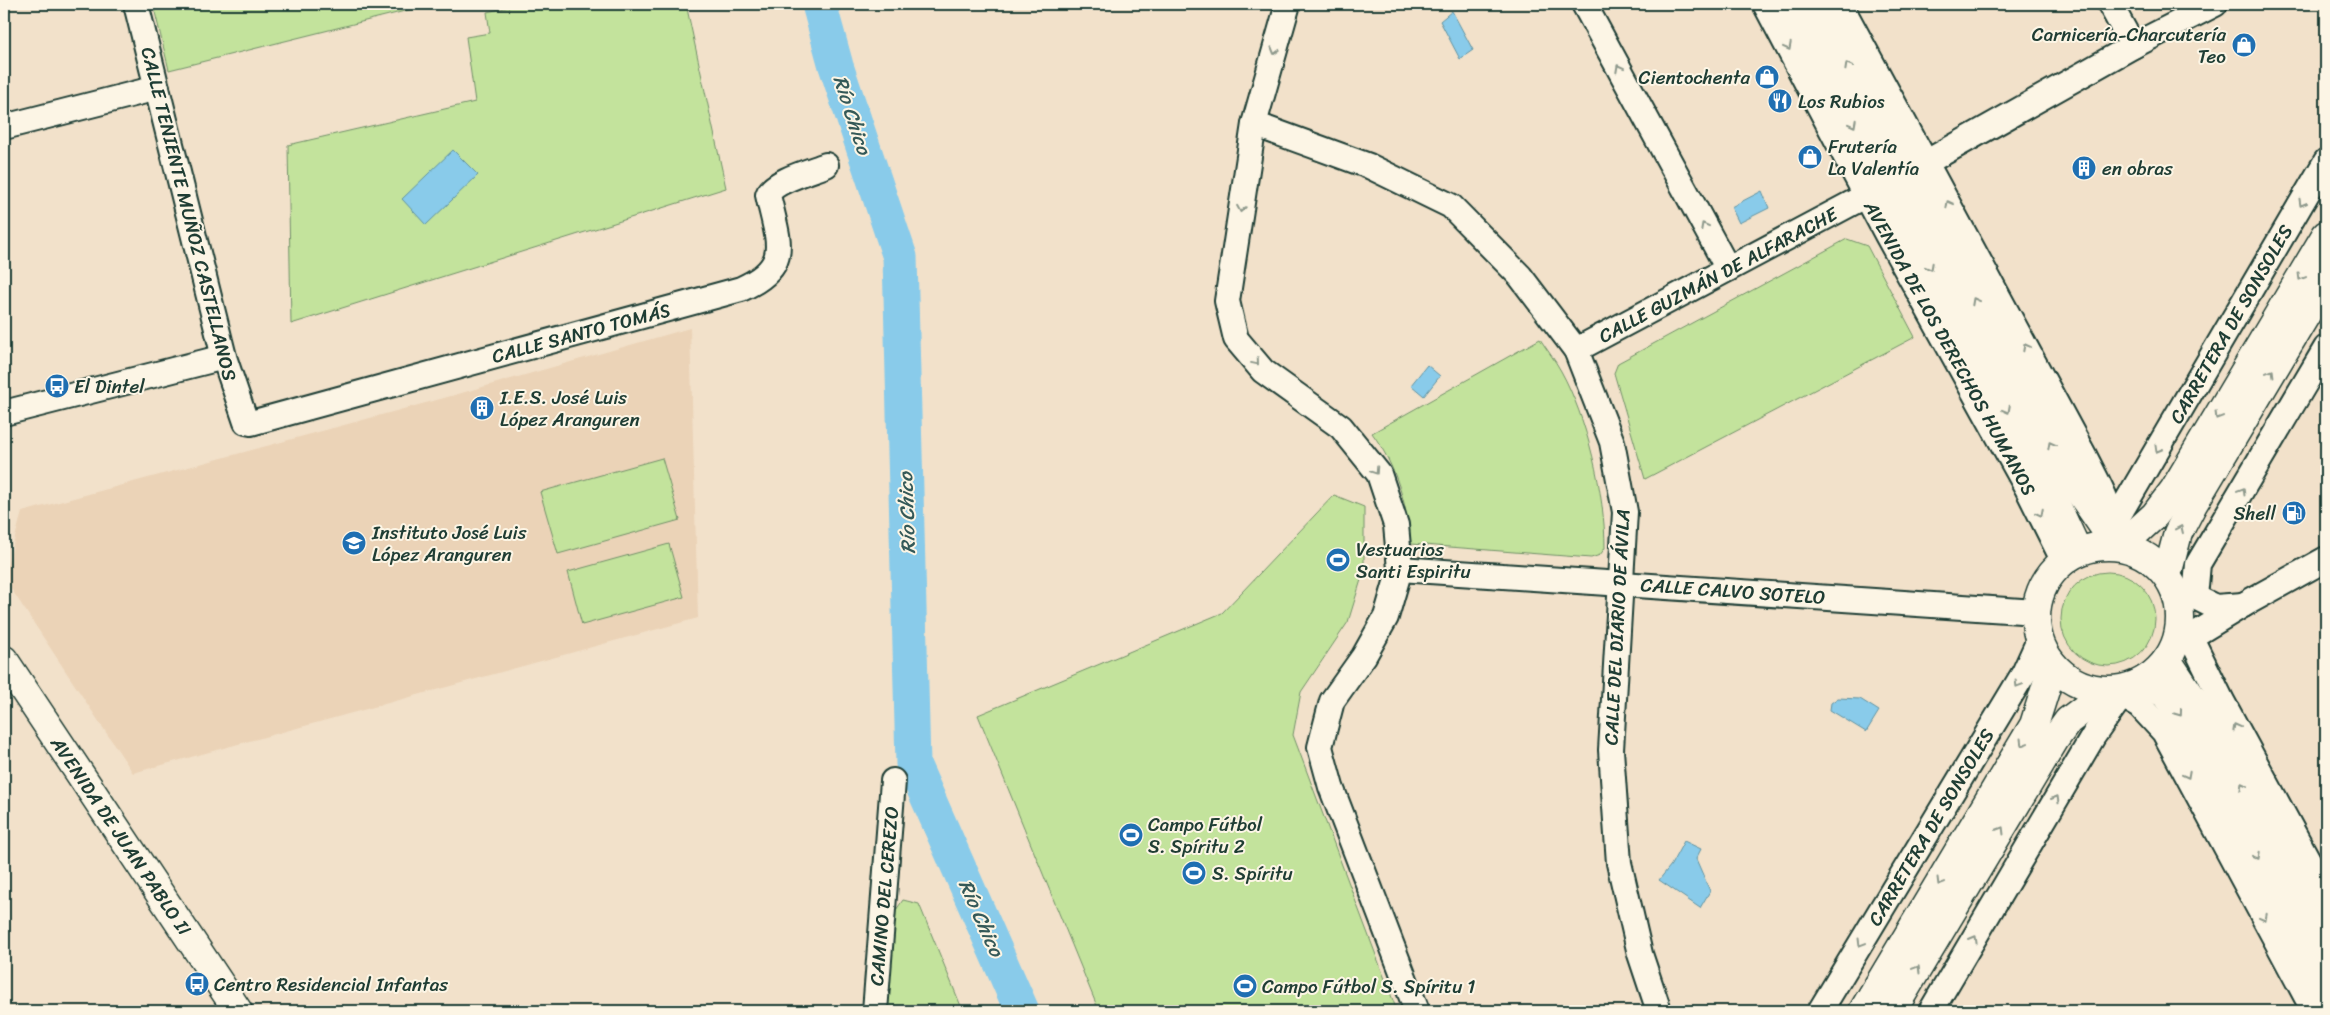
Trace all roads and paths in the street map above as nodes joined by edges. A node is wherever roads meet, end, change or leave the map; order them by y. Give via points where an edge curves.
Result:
1 (136, 4) edge
2 (1288, 4) edge
3 (1584, 4) edge
4 (1765, 4) edge
5 (1788, 4) edge
6 (1814, 4) edge
7 (1840, 4) edge
8 (2110, 4) edge
9 (2215, 4) edge
10 (2133, 46) junction
11 (157, 88) junction
12 (1254, 124) junction
13 (4, 127) edge
14 (2326, 161) edge
15 (826, 165) dead end
16 (1897, 179) junction
17 (2326, 235) edge
18 (1728, 269) junction
19 (2326, 281) edge
20 (2326, 348) edge
21 (1576, 350) junction
22 (224, 358) junction
23 (4, 413) edge
24 (246, 422) joint
25 (2136, 486) junction
26 (2095, 500) junction
27 (2102, 543) junction
28 (2326, 560) edge
29 (1400, 569) junction
30 (1622, 583) junction
31 (2178, 587) junction
32 (2243, 605) junction
33 (2036, 612) junction
34 (2039, 640) junction
35 (2178, 644) junction
36 (4, 660) edge
37 (2053, 665) junction
38 (2123, 695) junction
39 (894, 781) dead end
40 (2326, 893) edge
41 (2326, 936) edge
42 (2326, 984) edge
43 (238, 1011) edge
44 (875, 1011) edge
45 (1417, 1011) edge
46 (1659, 1011) edge
47 (1820, 1011) edge
48 (1863, 1011) edge
49 (1892, 1011) edge
50 (1931, 1011) edge
51 (2314, 1011) edge

1 - 11 street, CALLE TENIENTE MUÑOZ CASTELLANOS
2 -> 12 street
18 -> 3 street
4 -> 16 street, AVENIDA DE LOS DERECHOS HUMANOS
5 -> 16 main road, AVENIDA DE LOS DERECHOS HUMANOS
16 -> 6 main road, AVENIDA DE LOS DERECHOS HUMANOS
7 - 16 street, AVENIDA DE LOS DERECHOS HUMANOS
8 - 10 street
9 - 10 street, CALLE GUZMÁN DE ALFARACHE
10 - 16 street, CALLE GUZMÁN DE ALFARACHE
11 - 13 street
11 - 22 street, CALLE TENIENTE MUÑOZ CASTELLANOS
12 - 21 street, CALLE DEL DIARIO DE ÁVILA via 1369,166 1450,206 1520,276
12 -> 29 street via 1227,301 1236,339 1263,371 1341,427 1379,474 1396,525
14 -> 25 street, CARRETERA DE SONSOLES
15 - 24 street, CALLE SANTO TOMÁS via 770,189 768,196 779,248 773,265 756,282 664,310
16 - 18 street, CALLE GUZMÁN DE ALFARACHE
26 -> 16 main road, AVENIDA DE LOS DERECHOS HUMANOS via 2063,468
16 -> 27 main road, AVENIDA DE LOS DERECHOS HUMANOS via 2044,479
17 -> 27 main road, CARRETERA DE SONSOLES via 2174,490 2155,514
18 - 21 street, CALLE GUZMÁN DE ALFARACHE
31 -> 19 main road via 2178,533
31 -> 20 street via 2198,564
21 - 30 street, CALLE DEL DIARIO DE ÁVILA via 1612,442 1625,512
22 - 23 street
22 - 24 street, CALLE TENIENTE MUÑOZ CASTELLANOS
25 - 26 street
25 - 27 street, CARRETERA DE SONSOLES
26 - 27 main road, AVENIDA DE LOS DERECHOS HUMANOS
27 - 31 main road via 2138,552 2154,562
27 - 33 main road via 2050,575 2040,592
28 - 32 street
29 - 30 street, CALLE CALVO SOTELO
29 - 45 street via 1386,617 1364,656 1332,701 1320,747 1331,787
30 - 33 street, CALLE CALVO SOTELO
30 - 46 street, CALLE DEL DIARIO DE ÁVILA via 1611,750 1619,863 1640,954
31 - 32 street via 2215,607
31 - 35 main road
32 - 35 street
33 - 34 main road
34 - 37 main road
34 -> 47 street, CARRETERA DE SONSOLES via 2024,673
35 - 38 main road via 2159,671
40 -> 35 street via 2226,710
41 -> 35 main road via 2201,712
36 - 43 main road, AVENIDA DE JUAN PABLO II
37 - 38 main road via 2069,679 2088,688
37 -> 48 main road, CARRETERA DE SONSOLES via 2034,725
38 -> 42 main road via 2165,694 2184,721
49 -> 38 main road via 2068,721
50 -> 38 street via 2094,735
38 -> 51 street via 2164,732
39 - 44 street, CAMINO DEL CEREZO

